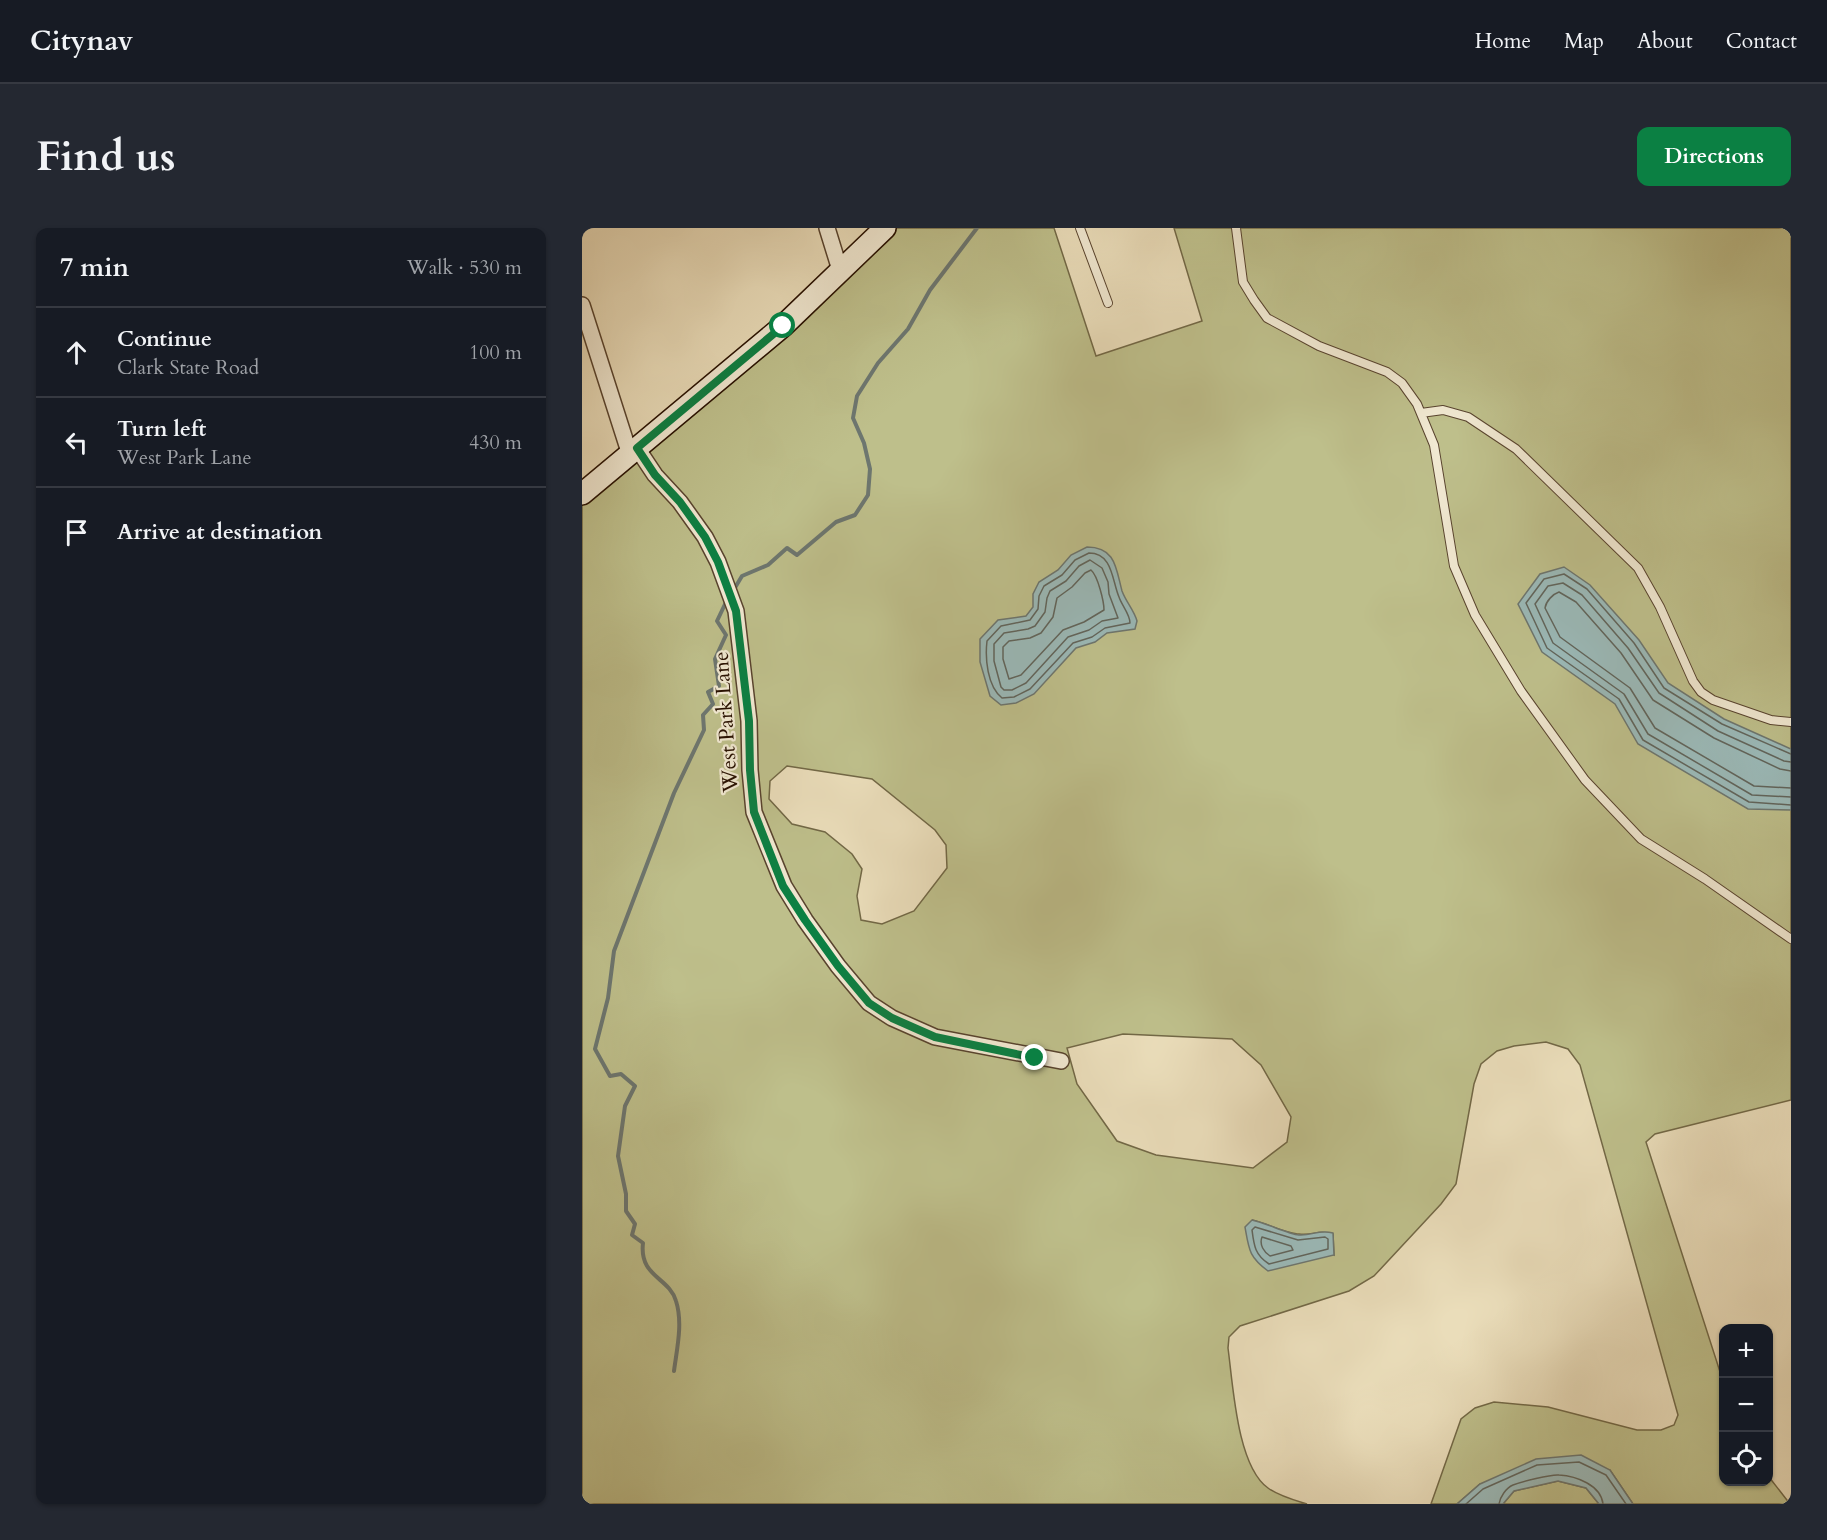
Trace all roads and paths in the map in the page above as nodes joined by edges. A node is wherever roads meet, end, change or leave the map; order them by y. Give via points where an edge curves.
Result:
1 (827, 228) edge
2 (885, 228) edge
3 (1080, 228) edge
4 (1236, 228) edge
5 (840, 270) junction
6 (1108, 303) dead end
7 (582, 305) edge
8 (1421, 413) junction
9 (633, 452) junction
10 (582, 494) edge
11 (1791, 722) edge
12 (1791, 939) edge
13 (1061, 1061) dead end

1 - 5 street
2 - 5 main road
3 - 6 lane
4 - 8 lane via 1243,282 1267,318 1319,346 1388,372 1402,383
5 - 9 main road via 783,326
7 - 9 street, West Park Lane
8 - 11 lane via 1443,410 1468,417 1516,449 1638,568 1701,692 1761,717
8 - 12 lane via 1434,445 1454,566 1475,615 1521,691 1585,780 1641,839
9 - 10 main road
9 - 13 street, West Park Lane via 680,502 718,562 736,611 749,721 754,812 783,886 805,920 869,1003 892,1018 935,1037

